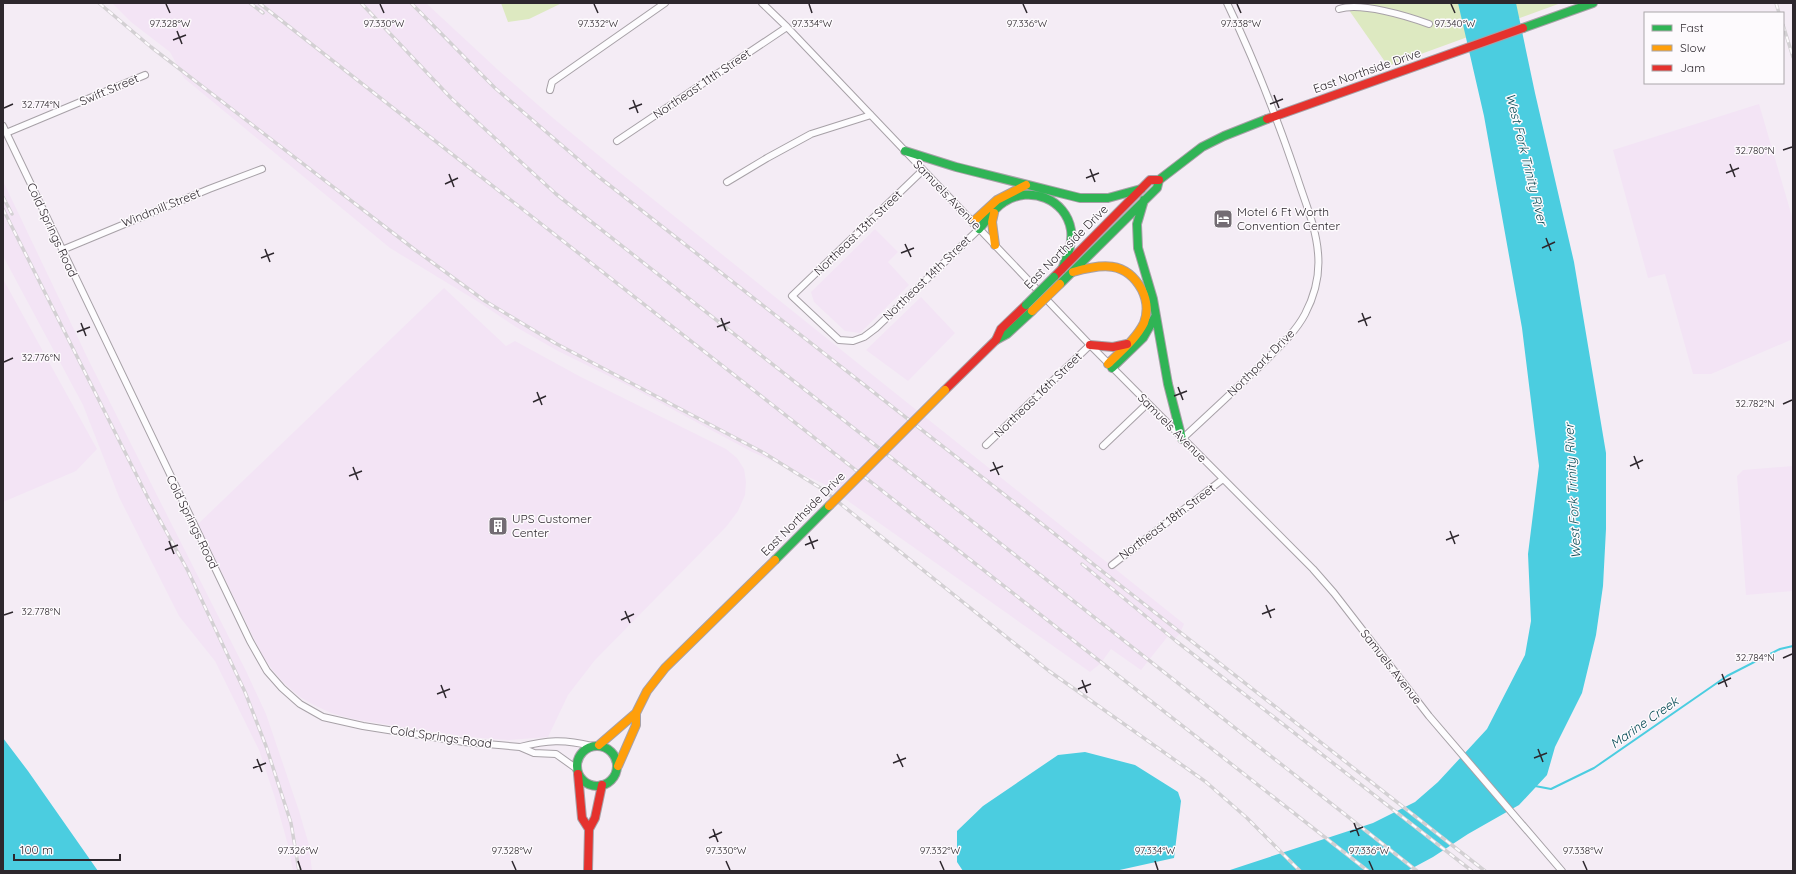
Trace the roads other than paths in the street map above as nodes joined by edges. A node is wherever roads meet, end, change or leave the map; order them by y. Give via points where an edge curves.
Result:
1 (665, 3) edge
2 (762, 3) edge
3 (1227, 3) edge
4 (1592, 3) edge
5 (1339, 9) dead end
6 (1429, 24) dead end
7 (787, 27) junction
8 (145, 75) dead end
9 (550, 90) dead end
10 (871, 115) junction
11 (1276, 116) junction
12 (3, 126) edge
13 (6, 133) junction
14 (617, 141) dead end
15 (905, 151) junction
16 (262, 169) dead end
17 (923, 170) junction
18 (1159, 180) junction
19 (727, 182) dead end
20 (1026, 185) junction
21 (1141, 189) junction
22 (1145, 199) junction
23 (995, 211) junction
24 (972, 222) junction
25 (979, 229) junction
26 (995, 246) junction
27 (62, 250) junction
28 (1062, 269) junction
29 (1072, 272) junction
30 (792, 296) joint
31 (1155, 317) junction
32 (996, 340) junction
33 (1128, 344) junction
34 (1090, 345) junction
35 (1110, 366) junction
36 (1147, 404) junction
37 (1182, 438) junction
38 (986, 445) dead end
39 (1103, 446) dead end
40 (1223, 479) junction
41 (1112, 564) dead end
42 (636, 713) junction
43 (595, 746) junction
44 (520, 747) junction
45 (618, 766) junction
46 (577, 771) junction
47 (602, 786) junction
48 (589, 829) junction
49 (588, 871) edge
50 (1562, 871) edge

1 - 9 street via 552,82
2 - 7 street, Samuels Avenue
3 - 11 street, Northpark Drive
4 - 11 street, East Northside Drive
5 - 6 street via 1350,7 1403,15
7 - 10 street, Samuels Avenue
7 - 14 street, Northeast 11th Street
8 - 13 street, Swift Street
10 - 15 street, Samuels Avenue
10 - 19 street via 811,134
11 - 18 street, East Northside Drive via 1202,147
11 - 37 street, Northpark Drive via 1315,231 1318,253 1316,290 1297,327
12 - 13 street, Cold Springs Road
13 - 27 street, Cold Springs Road
15 - 17 street, Samuels Avenue
15 - 20 street
16 - 27 street, Windmill Street via 209,188
17 - 24 street, Samuels Avenue
17 - 30 street, Northeast 13th Street
18 - 21 street, East Northside Drive via 1150,180
18 - 22 street, East Northside Drive via 1157,188
20 - 21 street via 1087,199 1120,196
20 - 24 street via 996,199
21 - 28 street, East Northside Drive
22 - 29 street, East Northside Drive
22 - 31 street via 1137,224 1137,237
23 - 25 street
23 - 26 street via 992,222
23 - 28 street via 1005,201 1023,194 1048,198 1058,205 1066,215 1071,229 1070,246
24 - 25 street, Samuels Avenue
25 - 26 street, Samuels Avenue
25 - 30 street, Northeast 14th Street via 876,328 853,341 840,340
26 - 34 street, Samuels Avenue
27 - 44 street, Cold Springs Road via 250,641 267,671 276,681 291,697 312,711 338,721 464,742
28 - 32 street, East Northside Drive, bridge via 1002,329
29 - 32 street, East Northside Drive, bridge via 1007,334
29 - 33 street via 1096,266 1115,267 1136,280 1146,299 1146,315 1141,329
31 - 35 street via 1143,338
31 - 37 street via 1172,403
32 - 42 street, East Northside Drive, bridge via 665,668 647,691
33 - 34 street via 1113,347
33 - 35 street
34 - 35 street, Samuels Avenue
34 - 38 street, Northeast 16th Street
35 - 36 street, Samuels Avenue
36 - 37 street, Samuels Avenue
36 - 39 street
37 - 40 street, Samuels Avenue
40 - 41 street, Northeast 18th Street
40 - 50 street, Samuels Avenue via 1334,593 1429,716
42 - 43 street, East Northside Drive
42 - 45 street, East Northside Drive via 636,725
43 - 44 street, Cold Springs Road via 544,741
43 - 45 street via 611,751
43 - 46 street via 581,753
44 - 46 street, Cold Springs Road via 534,753 556,754
45 - 47 street via 611,781
46 - 47 street via 586,783
46 - 48 street via 582,818
47 - 48 street via 596,818
48 - 49 street

